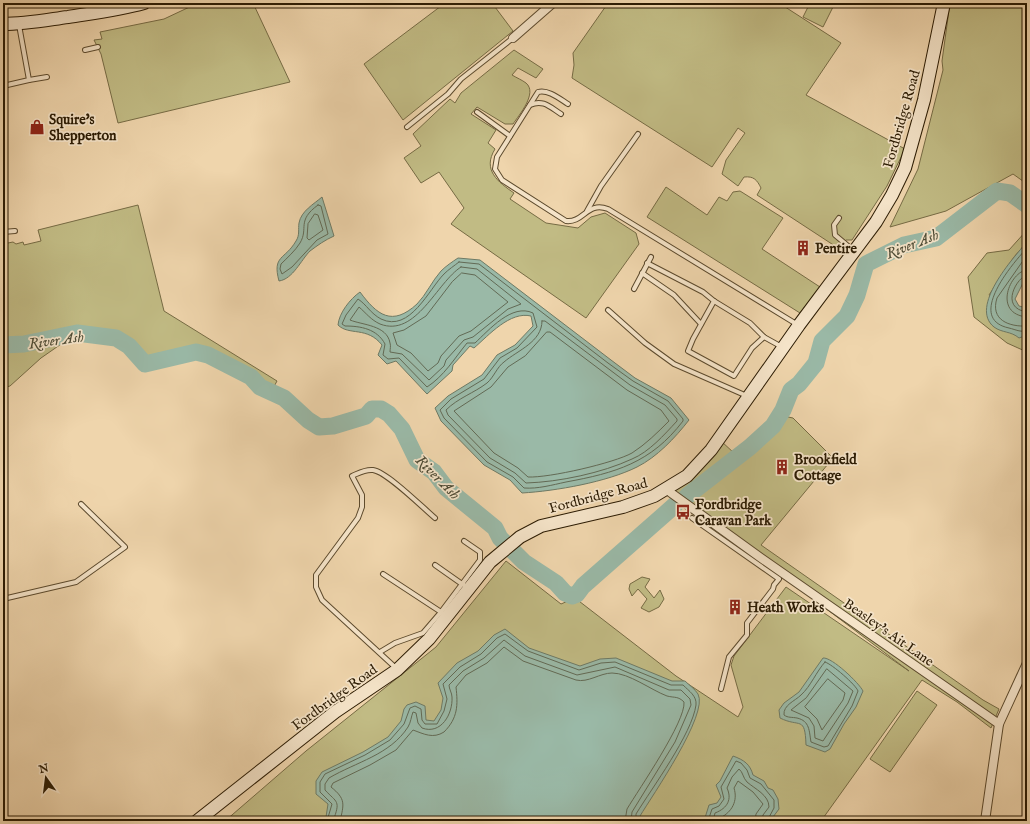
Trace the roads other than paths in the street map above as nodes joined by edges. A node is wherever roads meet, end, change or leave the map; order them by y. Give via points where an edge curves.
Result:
1 (144, 3) edge
2 (553, 3) edge
3 (944, 3) edge
4 (125, 6) edge
5 (3, 24) edge
6 (19, 24) junction
7 (513, 38) joint
8 (98, 47) dead end
9 (85, 50) dead end
10 (47, 77) dead end
11 (29, 80) junction
12 (3, 86) edge
13 (568, 104) dead end
14 (530, 105) junction
15 (476, 112) dead end
16 (561, 114) dead end
17 (407, 127) dead end
18 (638, 134) dead end
19 (510, 136) junction
20 (587, 211) junction
21 (839, 218) dead end
22 (15, 231) dead end
23 (3, 232) edge
24 (854, 251) junction
25 (651, 257) dead end
26 (647, 263) junction
27 (642, 273) junction
28 (634, 289) dead end
29 (714, 301) junction
30 (608, 310) dead end
31 (701, 324) junction
32 (799, 325) junction
33 (764, 337) junction
34 (784, 348) junction
35 (749, 397) junction
36 (667, 490) junction
37 (81, 504) dead end
38 (435, 518) dead end
39 (692, 518) dead end
40 (464, 540) dead end
41 (434, 565) dead end
42 (383, 574) dead end
43 (465, 586) junction
44 (3, 600) edge
45 (441, 612) junction
46 (380, 652) junction
47 (1027, 663) edge
48 (397, 670) junction
49 (721, 689) dead end
50 (999, 724) junction
51 (197, 821) edge
52 (985, 821) edge

1 - 4 street
2 - 7 street
3 - 24 street, Fordbridge Road via 924,100 904,168 876,222
4 - 6 street
5 - 6 street
6 - 11 lane
7 - 17 lane via 461,79 448,94
8 - 9 lane
10 - 11 lane
11 - 12 lane
13 - 14 lane via 542,91 538,92
14 - 16 lane via 543,102
14 - 19 lane
15 - 19 lane
18 - 20 lane
19 - 20 lane via 495,163 502,180 566,220 577,219
20 - 32 lane via 597,207 608,209
21 - 24 lane via 834,225 835,235
22 - 23 lane
24 - 32 street, Fordbridge Road
25 - 26 lane
26 - 27 lane
26 - 29 lane
27 - 28 lane
27 - 31 lane via 674,295
29 - 31 lane
29 - 33 lane via 750,323
30 - 35 lane via 674,364
31 - 33 lane via 688,351 734,376 752,348
32 - 34 street, Fordbridge Road
33 - 34 lane
34 - 35 street, Fordbridge Road
35 - 36 street, Fordbridge Road via 711,450 687,476
36 - 43 street, Fordbridge Road via 623,507 541,526 520,537 502,551
36 - 50 street, Beasley's Ait Lane
37 - 44 lane via 126,547 76,582
38 - 46 lane via 385,476 374,470 364,470 352,476 362,495 362,507 358,518 316,575 316,587 322,600
39 - 49 lane via 779,579 747,623 747,635 729,657
40 - 43 lane via 480,552 480,560
41 - 43 lane
42 - 45 lane
43 - 45 lane
43 - 48 street, Fordbridge Road via 430,639
45 - 46 lane via 423,633 395,643
46 - 48 lane
47 - 50 street
48 - 51 street, Fordbridge Road via 335,712
50 - 52 street

